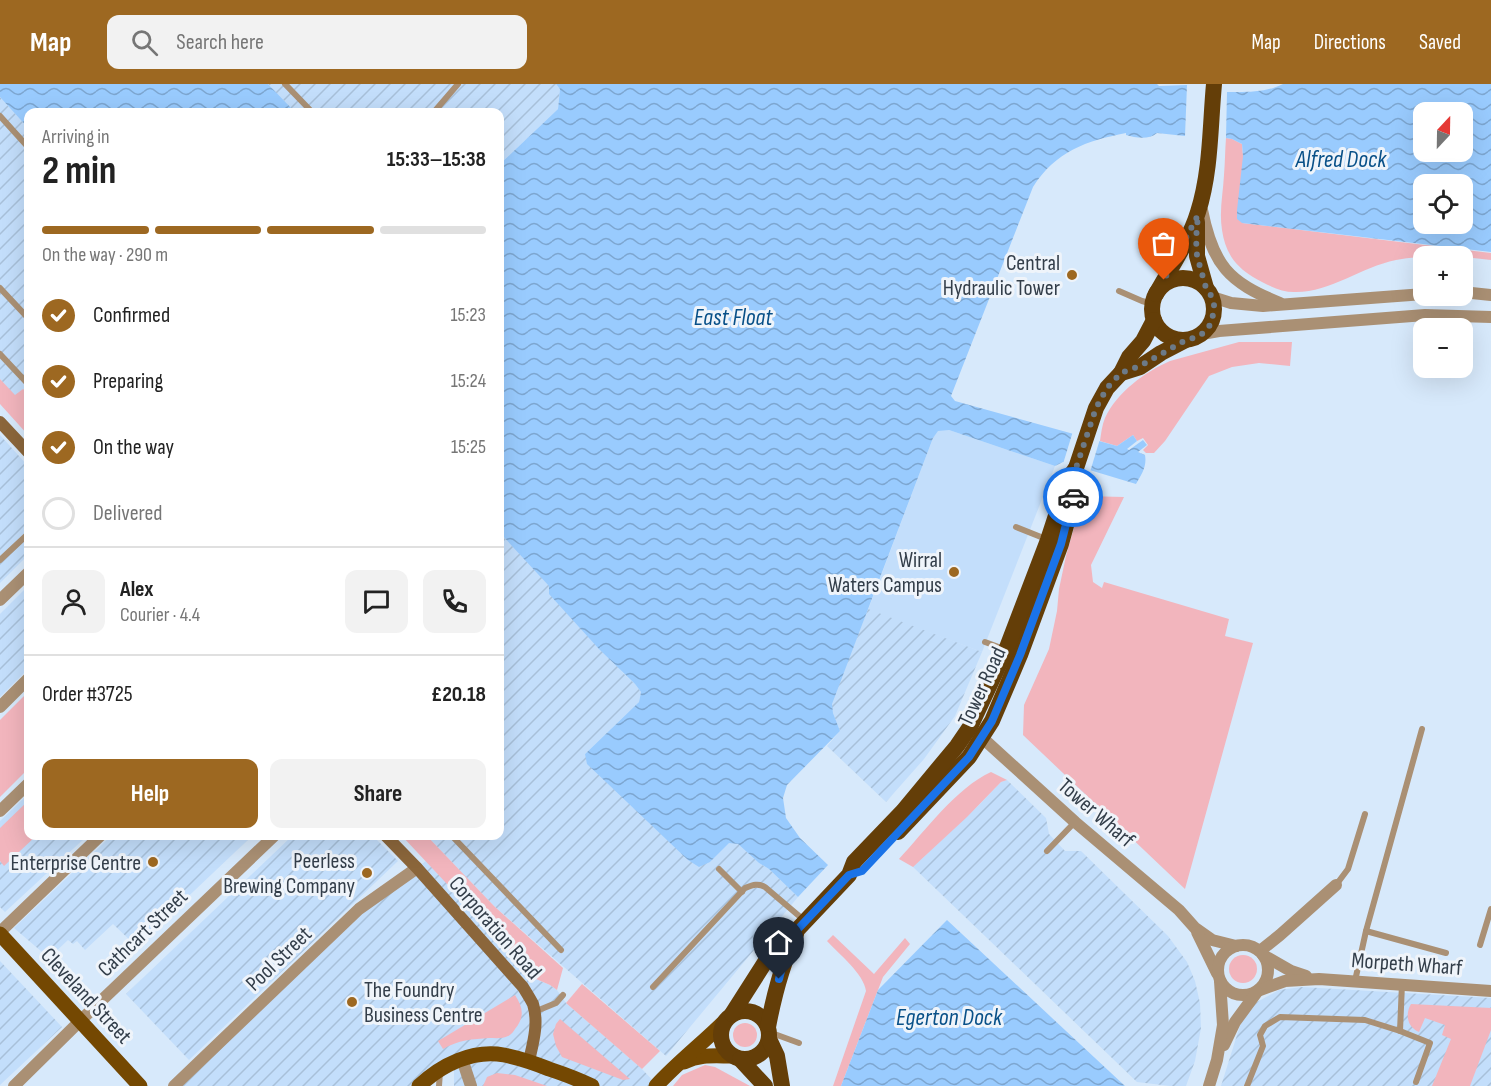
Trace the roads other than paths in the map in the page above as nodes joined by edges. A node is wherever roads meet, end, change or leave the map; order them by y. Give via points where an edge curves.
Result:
1 (285, 84) edge
2 (458, 84) edge
3 (1214, 84) edge
4 (308, 108) edge
5 (437, 108) edge
6 (0, 116) edge
7 (24, 143) edge
8 (1199, 209) junction
9 (0, 288) edge
10 (1119, 291) dead end
11 (1209, 293) junction
12 (1473, 293) edge
13 (1413, 295) edge
14 (1491, 295) edge
15 (1155, 306) junction
16 (1286, 306) junction
17 (24, 314) edge
18 (1491, 317) edge
19 (1202, 334) junction
20 (1186, 340) junction
21 (0, 354) edge
22 (1121, 373) junction
23 (24, 380) edge
24 (0, 422) edge
25 (24, 448) edge
26 (1016, 527) dead end
27 (24, 538) edge
28 (1054, 542) junction
29 (0, 560) edge
30 (24, 577) edge
31 (0, 600) edge
32 (985, 642) dead end
33 (1013, 652) junction
34 (24, 684) edge
35 (0, 707) edge
36 (1422, 729) dead end
37 (976, 733) junction
38 (24, 788) edge
39 (0, 812) edge
40 (1365, 814) dead end
41 (1075, 822) junction
42 (96, 840) edge
43 (270, 840) edge
44 (390, 840) edge
45 (456, 840) edge
46 (1047, 851) dead end
47 (417, 868) junction
48 (719, 869) dead end
49 (1336, 885) joint
50 (742, 892) junction
51 (1491, 909) edge
52 (801, 926) junction
53 (1195, 928) junction
54 (1366, 931) junction
55 (0, 933) edge
56 (1480, 945) dead end
57 (1236, 946) junction
58 (561, 950) dead end
59 (1261, 953) junction
60 (1446, 953) dead end
61 (1219, 978) junction
62 (1319, 979) junction
63 (1355, 981) junction
64 (1402, 984) junction
65 (653, 987) dead end
66 (1491, 990) edge
67 (1258, 991) junction
68 (563, 995) dead end
69 (534, 1012) junction
70 (729, 1017) junction
71 (80, 1021) junction
72 (1400, 1031) junction
73 (769, 1033) junction
74 (799, 1043) dead end
75 (736, 1058) junction
76 (462, 1059) junction
77 (1217, 1060) junction
78 (529, 1061) junction
79 (676, 1066) junction
80 (440, 1069) junction
81 (1416, 1082) dead end
82 (14, 1086) edge
83 (140, 1086) edge
84 (174, 1086) edge
85 (419, 1086) edge
86 (439, 1086) edge
87 (471, 1086) edge
88 (592, 1086) edge
89 (656, 1086) edge
90 (765, 1086) edge
91 (782, 1086) edge
92 (1209, 1086) edge
93 (1247, 1086) edge

1 - 4 lane
2 - 5 lane
3 - 8 highway via 1209,162
6 - 7 lane
8 - 11 highway via 1197,256
8 - 15 highway, Tower Road
8 - 16 street via 1221,265 1234,279
9 - 17 lane
10 - 15 lane
11 - 15 highway via 1193,280 1180,279 1166,284
11 - 16 street via 1231,303
11 - 19 highway via 1213,317
12 - 14 street
13 - 16 street
15 - 20 highway via 1158,326 1167,336
15 - 22 highway, Tower Road via 1143,341
18 - 19 street via 1425,315
19 - 20 highway
20 - 22 highway, Tower Road
21 - 23 lane
22 - 28 highway, Tower Road via 1096,408 1076,468 1077,485
24 - 25 main road
26 - 28 lane
27 - 29 lane
28 - 33 highway, Tower Road
30 - 31 street
32 - 33 lane
33 - 37 highway, Tower Road via 992,721
34 - 35 street
36 - 54 lane
37 - 41 street, Tower Wharf
37 - 52 highway, Tower Road via 969,757 862,871 849,875
38 - 39 street
40 - 49 lane via 1348,869
41 - 46 lane
41 - 53 street, Tower Wharf
42 - 55 street
43 - 71 street, Cathcart Street
44 - 47 main road, Corporation Road
45 - 58 lane
47 - 69 main road, Corporation Road via 523,987
47 - 84 street, Pool Street via 359,909
48 - 50 lane
49 - 59 street
50 - 52 lane via 755,884 765,886
50 - 65 lane
51 - 56 lane
52 - 70 highway, Tower Road via 769,956
52 - 73 highway, Tower Road via 784,960 773,998
53 - 57 street, Tower Wharf via 1212,940
53 - 61 street, Tower Wharf
54 - 60 lane
54 - 63 lane
55 - 71 main road, Cleveland Street
57 - 59 street via 1252,946
57 - 61 street via 1220,960
59 - 62 street, Morpeth Wharf via 1291,971
59 - 67 street via 1269,973
61 - 67 street via 1224,987 1239,995
61 - 77 street via 1223,1025
62 - 63 street, Morpeth Wharf
62 - 67 street, Morpeth Wharf via 1285,981
63 - 64 street, Morpeth Wharf
64 - 66 street, Morpeth Wharf
64 - 72 lane
67 - 77 street via 1235,1022
68 - 69 lane via 556,1003
69 - 78 main road, Corporation Road via 535,1037
70 - 73 highway via 752,1012 761,1017
70 - 75 highway via 722,1027 721,1039 725,1049
70 - 79 main road
71 - 82 street, Cathcart Street
71 - 83 main road, Cleveland Street
72 - 81 lane via 1430,1043
72 - 93 lane via 1365,1020 1280,1017 1265,1026 1260,1035 1263,1046
73 - 74 lane
73 - 75 highway via 761,1054 751,1059
73 - 91 highway
75 - 79 main road via 699,1056
75 - 90 highway
76 - 78 main road via 502,1054
76 - 80 main road
76 - 87 street
77 - 92 street
78 - 88 main road
79 - 89 main road
80 - 85 main road
80 - 86 lane

